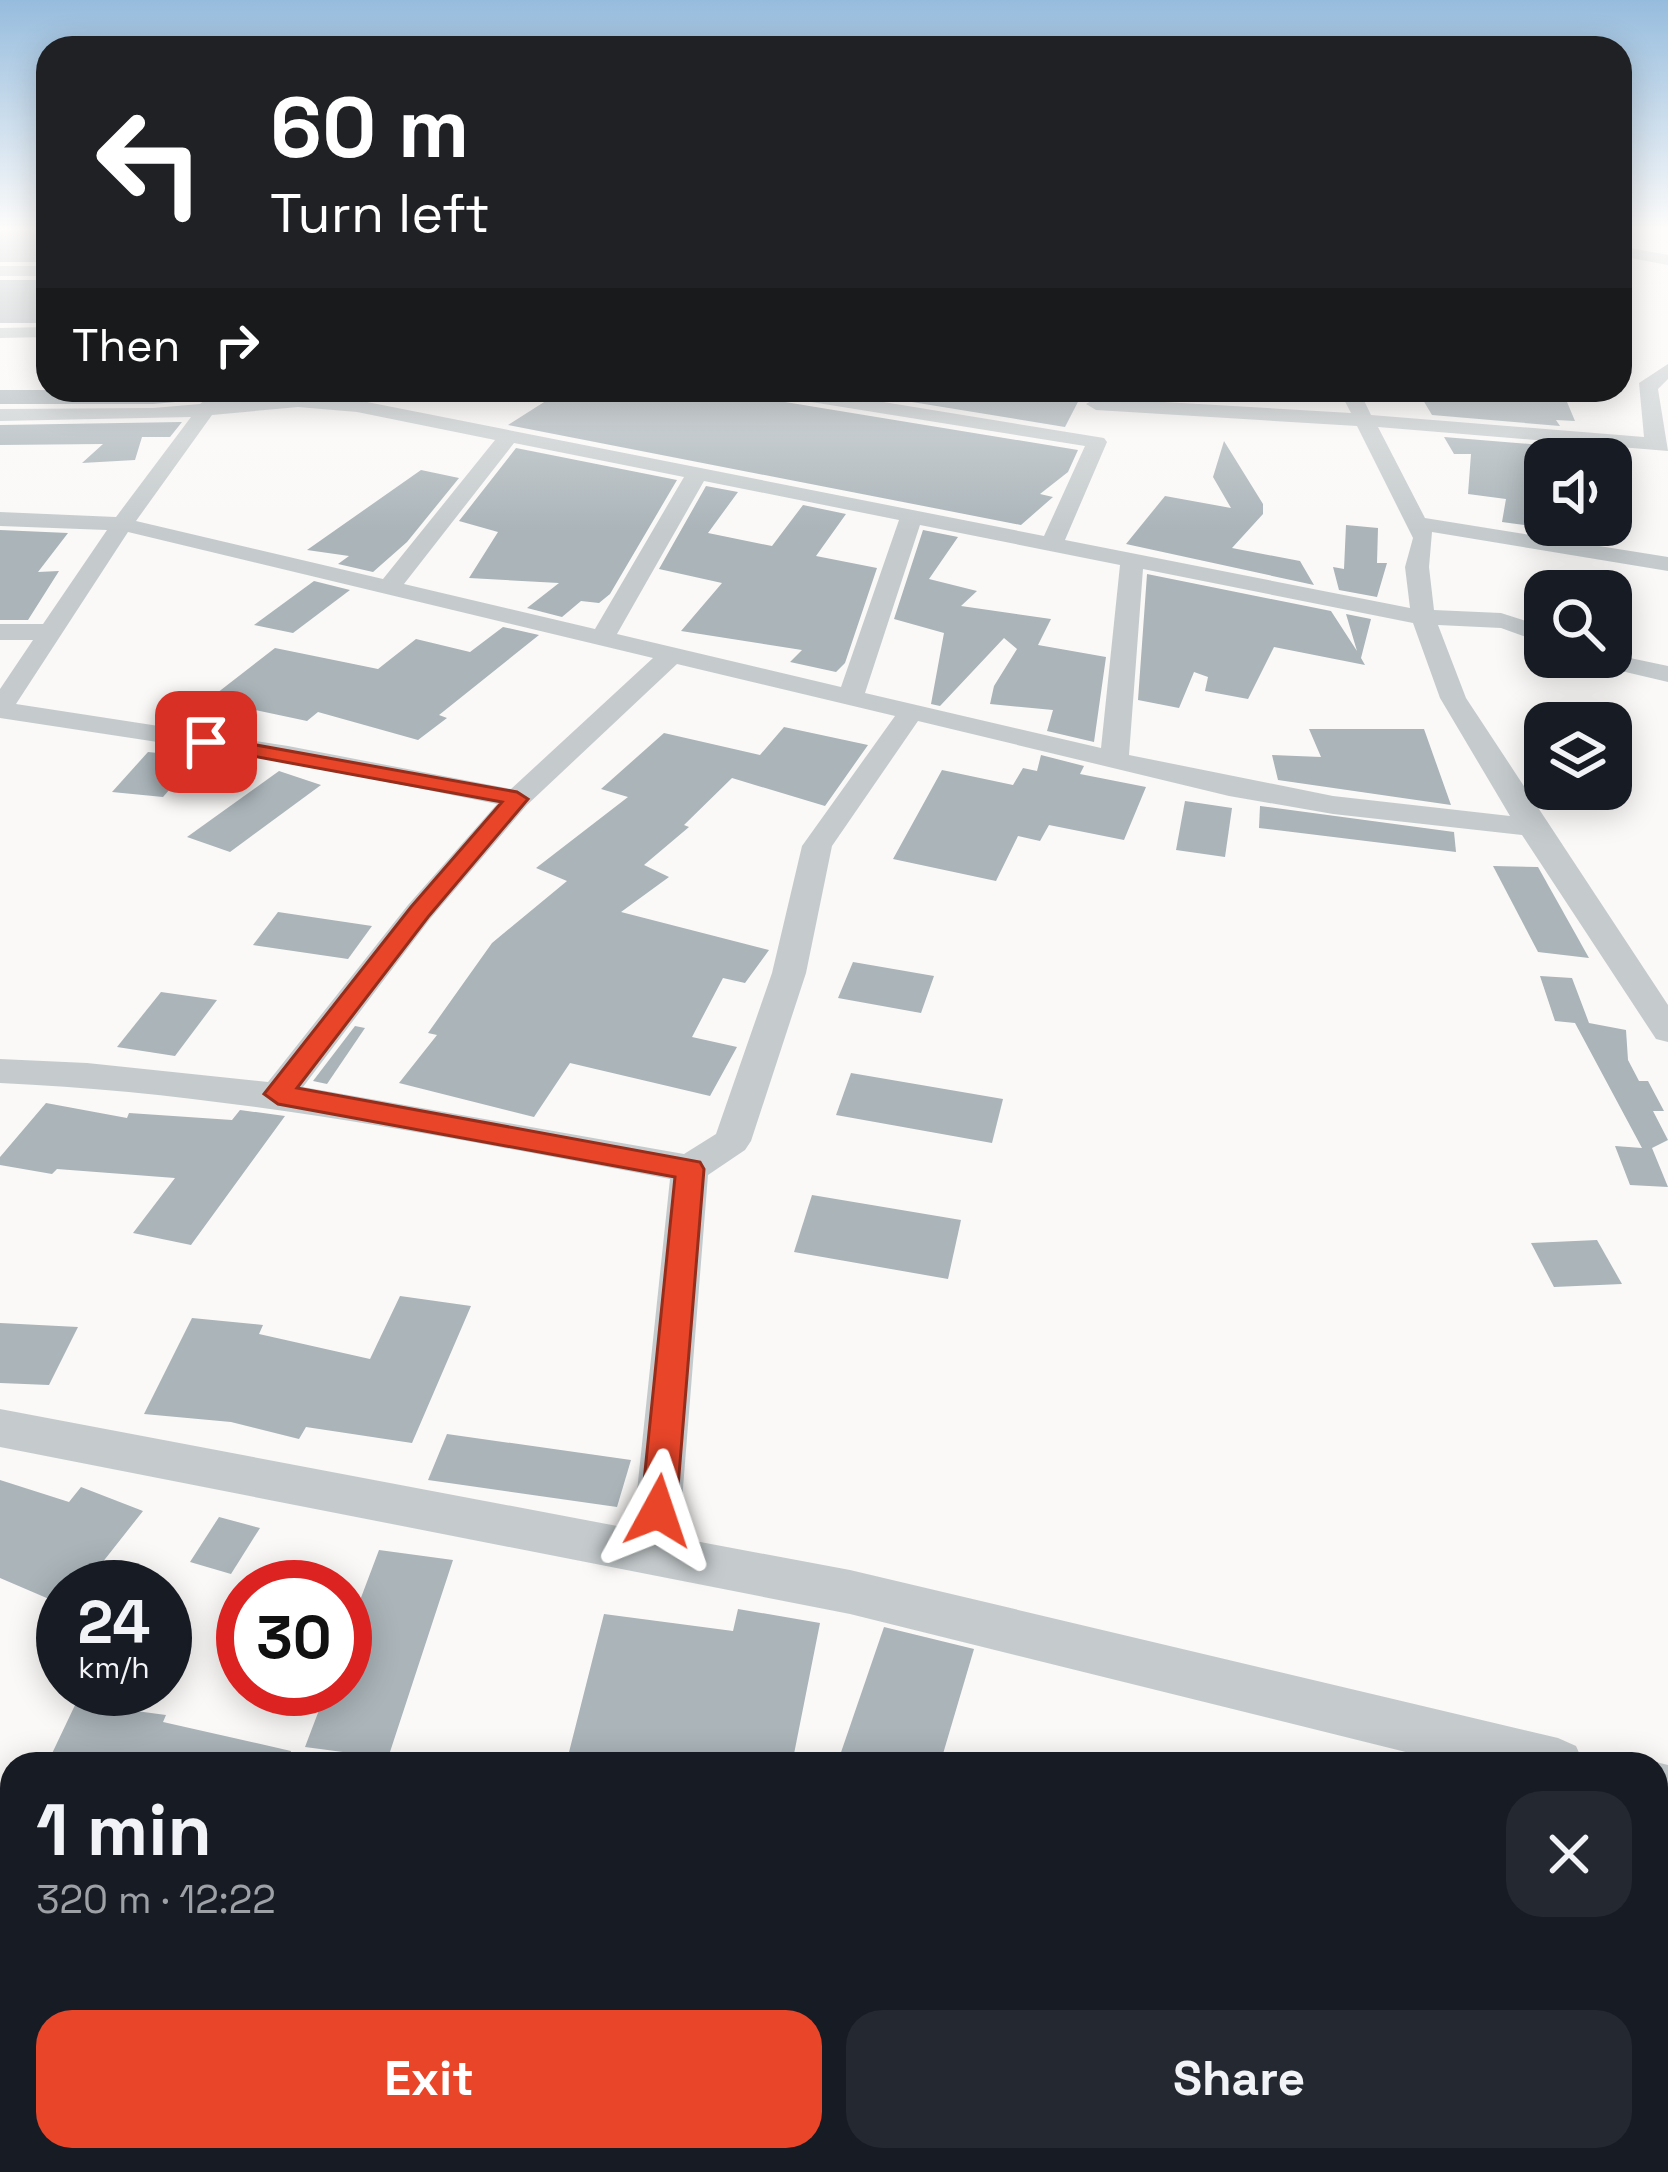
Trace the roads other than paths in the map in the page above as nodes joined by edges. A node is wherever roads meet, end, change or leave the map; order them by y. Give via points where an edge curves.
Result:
1 (36, 332) edge
2 (0, 333) edge
3 (1668, 370) edge
4 (200, 402) edge
5 (212, 402) edge
6 (310, 402) edge
7 (848, 402) edge
8 (1092, 402) edge
9 (1148, 402) edge
10 (1354, 402) edge
11 (0, 415) edge
12 (1362, 421) junction
13 (508, 436) junction
14 (1096, 442) junction
15 (1661, 444) edge
16 (698, 474) junction
17 (911, 517) junction
18 (0, 519) edge
19 (1417, 523) junction
20 (122, 524) junction
21 (1051, 544) junction
22 (1132, 562) junction
23 (1668, 565) edge
24 (390, 586) junction
25 (1423, 618) junction
26 (1524, 626) edge
27 (0, 632) edge
28 (48, 632) junction
29 (603, 638) junction
30 (670, 656) junction
31 (1632, 666) edge
32 (1668, 674) edge
33 (850, 698) junction
34 (0, 710) edge
35 (910, 714) junction
36 (1114, 763) junction
37 (517, 799) junction
38 (1532, 827) junction
39 (1662, 1013) edge
40 (0, 1071) edge
41 (278, 1094) junction
42 (690, 1169) junction
43 (0, 1428) edge
44 (654, 1554) junction
45 (1509, 1752) edge

1 - 2 street
3 - 15 street via 1648,389
4 - 11 street via 153,414
5 - 20 street
6 - 13 street
7 - 14 street
8 - 14 street
9 - 12 street
10 - 12 street
12 - 15 street
12 - 19 street
13 - 16 street
13 - 24 street
14 - 21 street
16 - 17 street
16 - 29 street
17 - 21 street
17 - 33 street
18 - 20 street
19 - 23 street
19 - 25 street via 1424,538 1417,567
20 - 24 street
20 - 28 street
21 - 22 street
22 - 25 street
22 - 36 street
24 - 29 street
25 - 26 street via 1481,615
25 - 38 street via 1453,698
27 - 28 street
28 - 34 street
29 - 30 street
30 - 33 street
30 - 37 street
31 - 32 street
33 - 35 street
34 - 37 street
35 - 36 street
35 - 42 street via 818,846 789,974 732,1141
36 - 38 street via 1333,805
37 - 41 street
38 - 39 street
40 - 41 street
41 - 42 street
42 - 44 street
43 - 44 street
44 - 45 street via 850,1592

